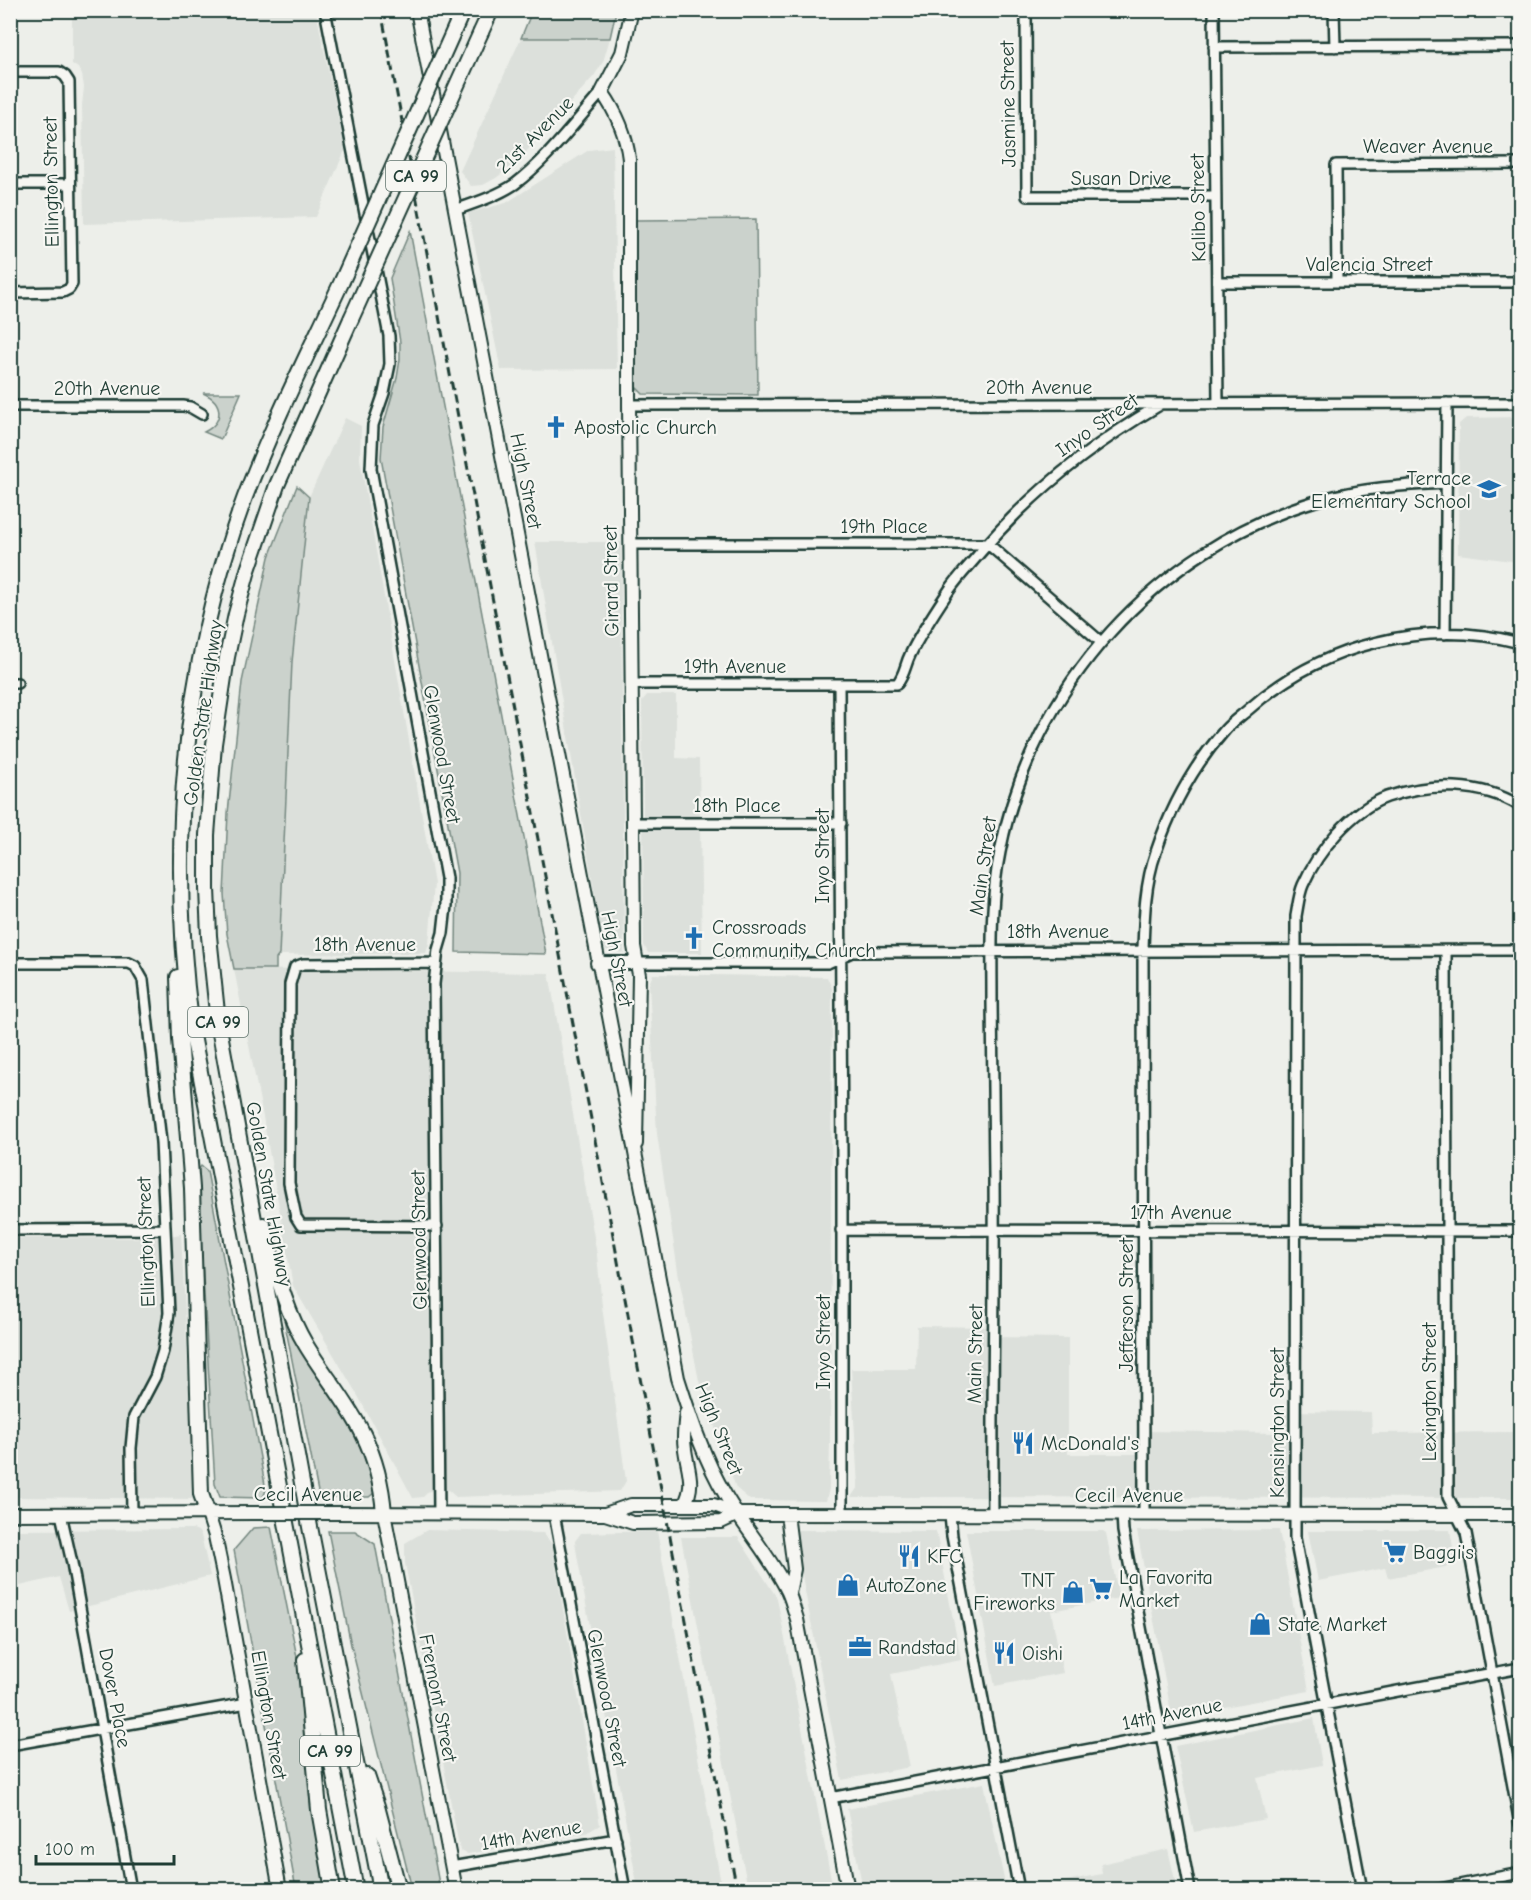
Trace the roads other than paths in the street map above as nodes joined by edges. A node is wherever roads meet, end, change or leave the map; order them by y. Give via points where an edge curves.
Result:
1 (325, 10) edge
2 (417, 10) edge
3 (463, 10) edge
4 (493, 10) edge
5 (632, 10) edge
6 (1026, 10) edge
7 (1214, 10) edge
8 (1334, 10) edge
9 (1335, 46) junction
10 (1521, 46) edge
11 (1214, 47) junction
12 (10, 72) edge
13 (602, 92) junction
14 (1521, 164) edge
15 (10, 184) edge
16 (70, 184) junction
17 (1027, 196) joint
18 (1216, 196) junction
19 (455, 210) junction
20 (1217, 282) junction
21 (1337, 282) junction
22 (1521, 282) edge
23 (10, 293) edge
24 (1447, 403) junction
25 (1521, 403) edge
26 (1218, 404) junction
27 (629, 405) junction
28 (1160, 405) junction
29 (10, 406) edge
30 (202, 414) dead end
31 (1447, 483) junction
32 (630, 544) junction
33 (988, 544) junction
34 (1445, 634) junction
35 (1101, 642) junction
36 (1521, 643) edge
37 (632, 684) junction
38 (839, 684) junction
39 (1521, 806) edge
40 (633, 823) junction
41 (841, 823) junction
42 (182, 909) junction
43 (1143, 950) junction
44 (1295, 950) junction
45 (1521, 950) edge
46 (992, 951) junction
47 (1446, 951) junction
48 (840, 958) junction
49 (10, 963) edge
50 (436, 963) junction
51 (597, 963) junction
52 (637, 963) junction
53 (241, 1146) junction
54 (635, 1163) junction
55 (437, 1226) junction
56 (165, 1229) junction
57 (10, 1230) edge
58 (841, 1230) junction
59 (1143, 1230) junction
60 (1295, 1230) junction
61 (994, 1231) junction
62 (1447, 1231) junction
63 (1521, 1231) edge
64 (687, 1406) junction
65 (684, 1505) junction
66 (132, 1513) junction
67 (384, 1513) junction
68 (10, 1514) edge
69 (61, 1514) junction
70 (208, 1514) junction
71 (439, 1514) junction
72 (554, 1514) junction
73 (605, 1514) junction
74 (738, 1514) junction
75 (787, 1514) junction
76 (842, 1514) junction
77 (950, 1514) junction
78 (993, 1514) junction
79 (1122, 1514) junction
80 (1144, 1515) junction
81 (1295, 1515) junction
82 (1456, 1515) junction
83 (1521, 1515) edge
84 (789, 1593) junction
85 (303, 1613) junction
86 (1521, 1668) edge
87 (1492, 1673) junction
88 (247, 1703) junction
89 (1326, 1703) junction
90 (102, 1728) junction
91 (1161, 1735) junction
92 (352, 1737) junction
93 (10, 1745) edge
94 (995, 1766) junction
95 (830, 1798) junction
96 (1521, 1824) edge
97 (616, 1839) junction
98 (451, 1867) junction
99 (1521, 1873) edge
100 (131, 1890) edge
101 (280, 1890) edge
102 (333, 1890) edge
103 (356, 1890) edge
104 (381, 1890) edge
105 (399, 1890) edge
106 (456, 1890) edge
107 (625, 1890) edge
108 (848, 1890) edge
109 (1019, 1890) edge
110 (1191, 1890) edge
111 (1362, 1890) edge
112 (1434, 1890) edge

1 - 50 street, Glenwood Street via 389,336 390,364 373,425 371,469 446,878 443,933
2 - 19 main road, High Street
3 - 42 highway, Golden State Highway / CA 99, bridge via 261,456 230,542 197,674 185,764
4 - 53 highway, Golden State Highway / CA 99, bridge via 297,436 258,537 236,614 214,744 207,835 208,936 218,1022
5 - 13 main road via 622,53
6 - 17 street, Jasmine Street
7 - 11 street, Kalibo Street
8 - 9 street
9 - 10 street
9 - 11 street
11 - 18 street, Kalibo Street
12 - 16 street, Ellington Street via 59,72 69,82
13 - 19 street, 21st Avenue via 515,184
13 - 27 main road, Girard Street via 619,117 629,159
14 - 21 street, Weaver Avenue via 1336,165
15 - 16 street
16 - 23 street, Ellington Street via 72,284 63,292
17 - 18 street, Susan Drive
18 - 20 street, Kalibo Street
19 - 51 main road, High Street
20 - 21 street, Valencia Street
20 - 26 street, Kalibo Street
21 - 22 street, Valencia Street
24 - 25 street, 20th Avenue
24 - 26 street, 20th Avenue
24 - 31 street
26 - 28 street, 20th Avenue
27 - 28 street, 20th Avenue
27 - 32 main road, Girard Street
28 - 33 street, Inyo Street via 1085,452
29 - 30 street, 20th Avenue via 183,406
31 - 34 street
31 - 35 street, Main Street via 1372,489 1318,500 1238,533 1164,580
32 - 33 street, 19th Place
32 - 37 main road, Girard Street
33 - 35 street
33 - 38 street, Inyo Street via 952,586 908,658 897,684
34 - 36 street, Jefferson Street
34 - 43 street, Jefferson Street via 1392,638 1327,658 1296,673 1265,695 1227,729 1197,766 1173,808 1155,853 1145,899
35 - 46 street, Main Street via 1048,717 1023,770 999,855
37 - 38 street, 19th Avenue
37 - 40 main road, Girard Street
38 - 41 street, Inyo Street
39 - 44 street, Kensington Street via 1480,791 1448,786 1386,798 1358,815 1316,859 1302,887
40 - 41 street, 18th Place
40 - 52 main road, Girard Street
41 - 48 street, Inyo Street
42 - 70 highway via 178,1005 192,1188 201,1494
42 - 85 highway, Golden State Highway / CA 99 via 192,1030
43 - 44 street, 18th Avenue
43 - 46 street, 18th Avenue
43 - 59 street, Jefferson Street
44 - 47 street, 18th Avenue
44 - 60 street, Kensington Street
45 - 47 street, 18th Avenue
46 - 48 street, 18th Avenue via 852,952
46 - 61 street, Main Street
47 - 62 street, Lexington Street
48 - 52 street, 18th Avenue via 828,963
48 - 58 street, Inyo Street
49 - 56 street, Ellington Street via 135,966 143,980 159,1119
50 - 55 street, Glenwood Street
50 - 55 street, 18th Avenue via 296,967 290,984 290,1183 301,1225
51 - 52 main road, 18th Avenue
51 - 54 main road, High Street
52 - 54 main road, Girard Street
53 - 67 highway via 284,1297 306,1345 363,1434 378,1476
53 - 92 highway, Golden State Highway / CA 99
54 - 64 main road, High Street
55 - 71 street, Glenwood Street
56 - 57 street
56 - 66 street, Ellington Street via 169,1313 155,1377 134,1417
58 - 61 street, 17th Avenue
58 - 76 street, Inyo Street
59 - 60 street, 17th Avenue
59 - 61 street, 17th Avenue
59 - 80 street, Jefferson Street
60 - 62 street, 17th Avenue
60 - 81 street, Kensington Street
61 - 78 street, Main Street
62 - 63 street, 17th Avenue
62 - 82 street, Lexington Street via 1448,1497
64 - 65 main road via 684,1439 690,1494
64 - 74 main road, High Street via 707,1461
65 - 73 main road, Cecil Avenue via 631,1505
65 - 74 main road, Cecil Avenue via 714,1505
66 - 69 main road, Cecil Avenue
66 - 70 main road, Cecil Avenue
67 - 70 main road, Cecil Avenue, bridge
67 - 71 main road, Cecil Avenue
67 - 98 main road, Fremont Street
68 - 69 main road, Cecil Avenue
69 - 90 street, Dover Place
70 - 88 main road, Ellington Street
71 - 72 main road, Cecil Avenue
72 - 73 main road, Cecil Avenue
72 - 97 street, Glenwood Street
73 - 74 main road, Cecil Avenue via 633,1523 721,1522
74 - 75 main road, Cecil Avenue
74 - 84 main road, High Street
75 - 76 main road, Cecil Avenue
75 - 84 main road via 794,1569
76 - 77 main road, Cecil Avenue
77 - 78 main road, Cecil Avenue
77 - 94 street
78 - 79 main road, Cecil Avenue
79 - 80 main road, Cecil Avenue
79 - 91 street
80 - 81 main road, Cecil Avenue
81 - 82 main road, Cecil Avenue
81 - 89 street, Kensington Street via 1295,1538
82 - 83 main road, Cecil Avenue
82 - 87 street, Lexington Street via 1466,1533
84 - 95 main road, High Street
85 - 102 highway via 319,1810
85 - 103 highway, Golden State Highway / CA 99
86 - 87 street, 14th Avenue
87 - 89 street, 14th Avenue
87 - 96 street, Lexington Street
88 - 90 street
88 - 101 main road, Ellington Street
89 - 91 street, 14th Avenue
89 - 111 street, Kensington Street
90 - 93 street
90 - 100 street, Dover Place
91 - 94 street, 14th Avenue
91 - 110 street
92 - 104 highway, Golden State Highway / CA 99
92 - 105 highway via 377,1806
94 - 95 street, 14th Avenue
94 - 109 street
95 - 108 main road, High Street
97 - 98 street, 14th Avenue
97 - 107 street, Glenwood Street
98 - 106 main road, Fremont Street
99 - 112 street

